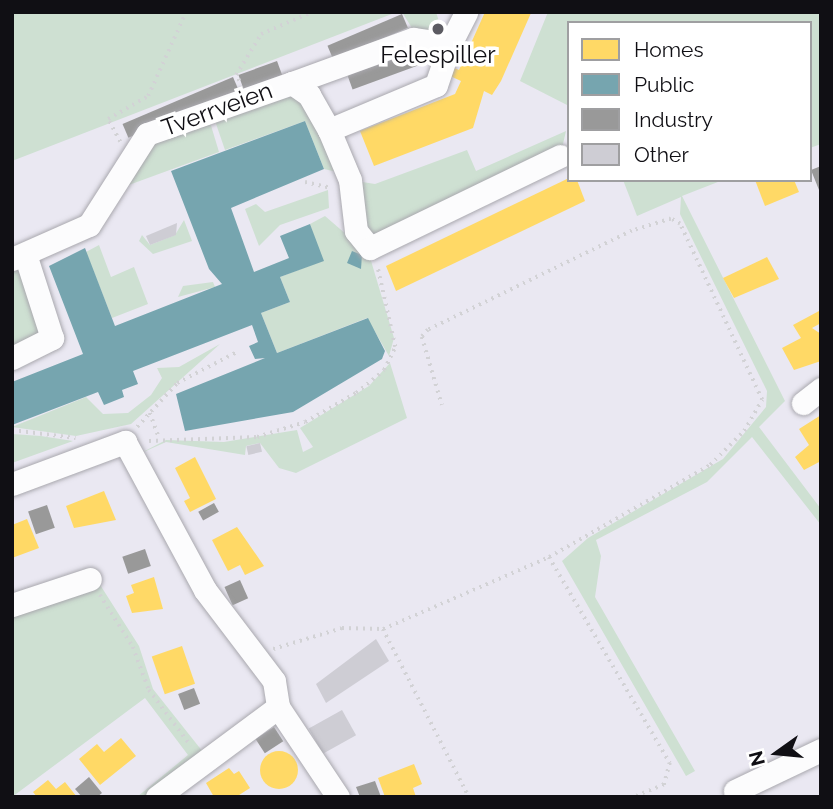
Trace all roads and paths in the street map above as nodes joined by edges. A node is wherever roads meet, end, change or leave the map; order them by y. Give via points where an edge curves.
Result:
1 (186, 12) edge
2 (312, 12) edge
3 (466, 12) edge
4 (450, 44) junction
5 (292, 83) junction
6 (245, 96) junction
7 (329, 130) junction
8 (131, 150) junction
9 (560, 156) dead end
10 (370, 248) junction
11 (19, 256) edge
12 (237, 352) dead end
13 (12, 358) edge
14 (442, 405) dead end
15 (12, 430) edge
16 (102, 446) junction
17 (12, 484) edge
18 (549, 557) junction
19 (90, 579) joint
20 (12, 605) edge
21 (383, 629) junction
22 (254, 656) junction
23 (278, 707) junction
24 (821, 750) edge
25 (204, 761) junction
26 (735, 790) dead end
27 (156, 797) edge
28 (338, 797) edge
29 (469, 797) edge
30 (634, 797) edge

1 - 8 path via 148,96 108,118 113,136
2 - 6 path via 261,34 236,75
3 - 4 street
4 - 5 street via 413,39
4 - 7 street via 436,85
5 - 6 street, Tverrveien
5 - 7 street, Tverrveien via 309,95
6 - 8 street, Tverrveien via 147,134
7 - 10 street, Tverrveien via 350,180 356,231
8 - 11 street, Tverrveien via 101,205 74,235
9 - 10 street
10 - 12 path via 396,336 384,370 319,415 275,432 159,438 150,413 158,403 191,374
11 - 13 street via 52,338
14 - 18 path via 422,337 428,330 632,231 671,219 680,224 761,390 758,411 710,465
15 - 16 path
16 - 17 street
16 - 22 street via 125,442 199,580
18 - 21 path
18 - 30 path via 670,763 664,785
19 - 20 street
19 - 25 path via 132,647 149,690
21 - 22 path via 320,632
21 - 29 path
22 - 23 street via 274,681
23 - 25 street
23 - 28 street
24 - 26 street
25 - 27 street

